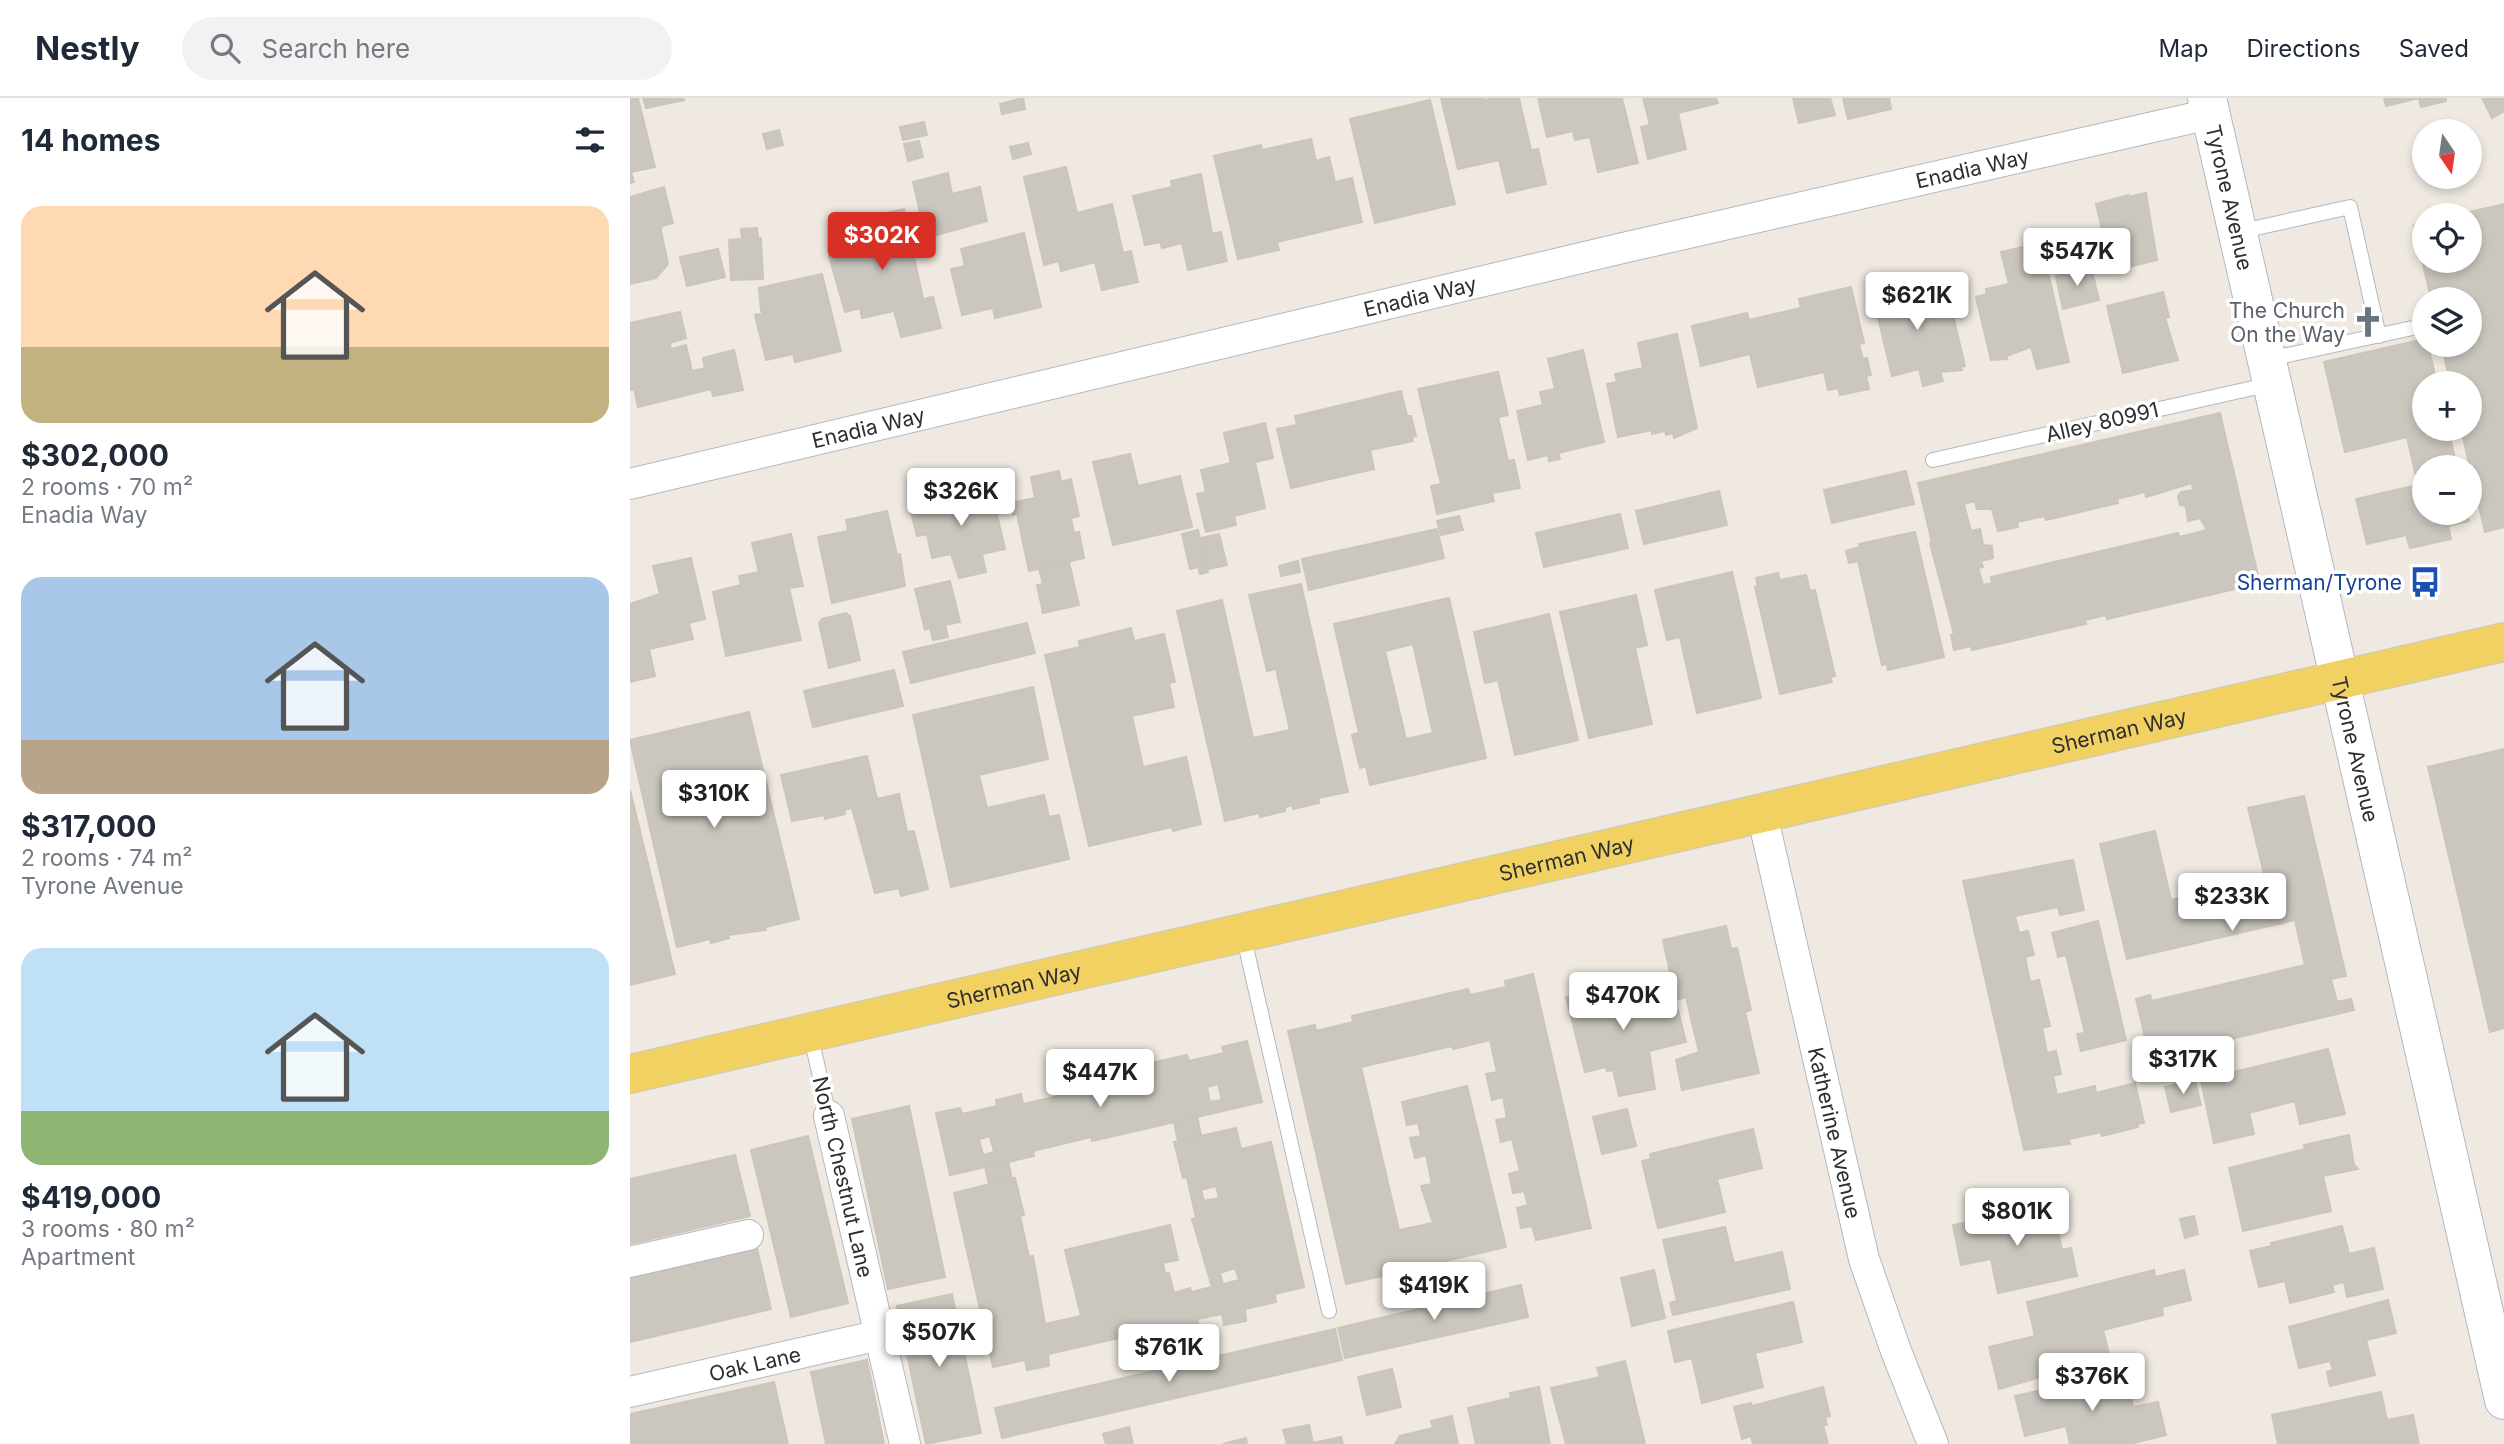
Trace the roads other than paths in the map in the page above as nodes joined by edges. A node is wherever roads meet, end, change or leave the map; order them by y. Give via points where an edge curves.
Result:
1 (2208, 106) edge
2 (2238, 232) junction
3 (2412, 328) edge
4 (2379, 336) junction
5 (2269, 372) junction
6 (1933, 460) dead end
7 (630, 484) edge
8 (2504, 642) edge
9 (2339, 679) junction
10 (1762, 814) junction
11 (1243, 933) junction
12 (810, 1032) junction
13 (630, 1074) edge
14 (829, 1116) joint
15 (748, 1235) dead end
16 (630, 1262) edge
17 (1329, 1311) dead end
18 (880, 1335) junction
19 (630, 1392) edge
20 (2504, 1401) edge
21 (905, 1444) edge
22 (1933, 1444) edge

1 - 2 street, Tyrone Avenue
1 - 7 street, Enadia Way
2 - 4 lane via 2350,207
2 - 5 street, Tyrone Avenue
3 - 4 lane, Alley 80991
4 - 5 lane, Alley 80991
5 - 6 lane, Alley 80991
5 - 9 street, Tyrone Avenue
8 - 9 main road, Sherman Way
9 - 10 main road, Sherman Way
9 - 20 street, Tyrone Avenue
10 - 11 main road, Sherman Way
10 - 22 street, Katherine Avenue via 1864,1259
11 - 12 main road, Sherman Way
11 - 17 lane
12 - 13 main road, Sherman Way
12 - 14 lane, North Chestnut Lane
14 - 18 street, North Chestnut Lane
15 - 16 street
18 - 19 street, Oak Lane
18 - 21 street, North Chestnut Lane

